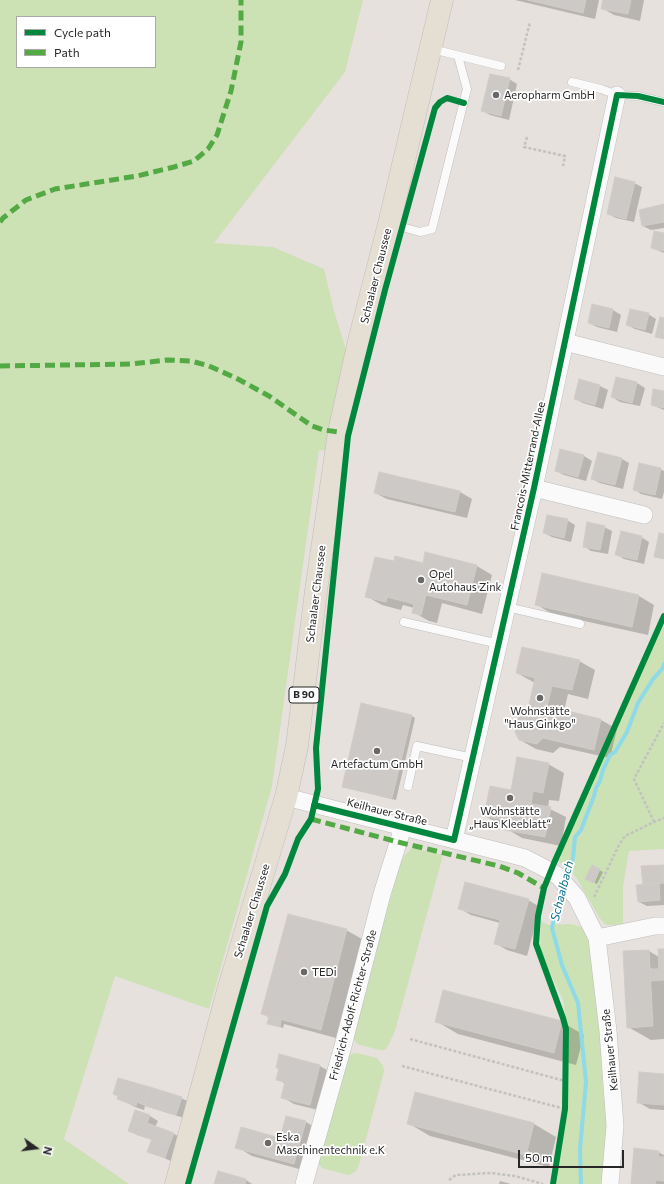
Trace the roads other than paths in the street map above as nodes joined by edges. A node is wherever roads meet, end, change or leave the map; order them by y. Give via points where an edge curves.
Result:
1 (442, 0) edge
2 (429, 49) junction
3 (458, 56) junction
4 (501, 66) dead end
5 (572, 82) dead end
6 (617, 95) junction
7 (664, 102) edge
8 (389, 224) junction
9 (566, 342) junction
10 (664, 367) edge
11 (534, 488) junction
12 (644, 515) dead end
13 (507, 607) junction
14 (404, 622) dead end
15 (580, 624) dead end
16 (499, 644) junction
17 (473, 758) junction
18 (408, 786) dead end
19 (286, 797) junction
20 (403, 827) junction
21 (454, 840) junction
22 (664, 926) edge
23 (597, 938) junction
24 (176, 1184) edge
25 (304, 1184) edge
26 (610, 1184) edge

1 - 2 main road, Schaalaer Chaussee / B 90
2 - 3 lane
2 - 8 main road, Schaalaer Chaussee / B 90
3 - 4 lane
3 - 8 lane via 467,89 432,229 420,232
5 - 6 lane
6 - 7 lane via 638,96
6 - 9 street, Francois-Mitterrand-Allee
8 - 19 main road, Schaalaer Chaussee / B 90 via 339,432 298,739
9 - 10 street
9 - 11 street, Francois-Mitterrand-Allee
11 - 12 street, Francois-Mitterrand-Allee
11 - 13 street, Francois-Mitterrand-Allee
13 - 15 lane
13 - 16 street, Francois-Mitterrand-Allee
14 - 16 lane
16 - 17 street, Francois-Mitterrand-Allee
17 - 18 lane via 417,746
17 - 21 street, Francois-Mitterrand-Allee
19 - 20 street, Keilhauer Straße
19 - 24 main road, Schaalaer Chaussee / B 90 via 229,987
20 - 21 street, Keilhauer Straße
20 - 25 street, Friedrich-Adolf-Richter-Straße via 382,894 348,1047
21 - 23 street, Keilhauer Straße via 525,858 558,876 577,898
22 - 23 street
23 - 26 street, Keilhauer Straße via 614,1092 615,1126

